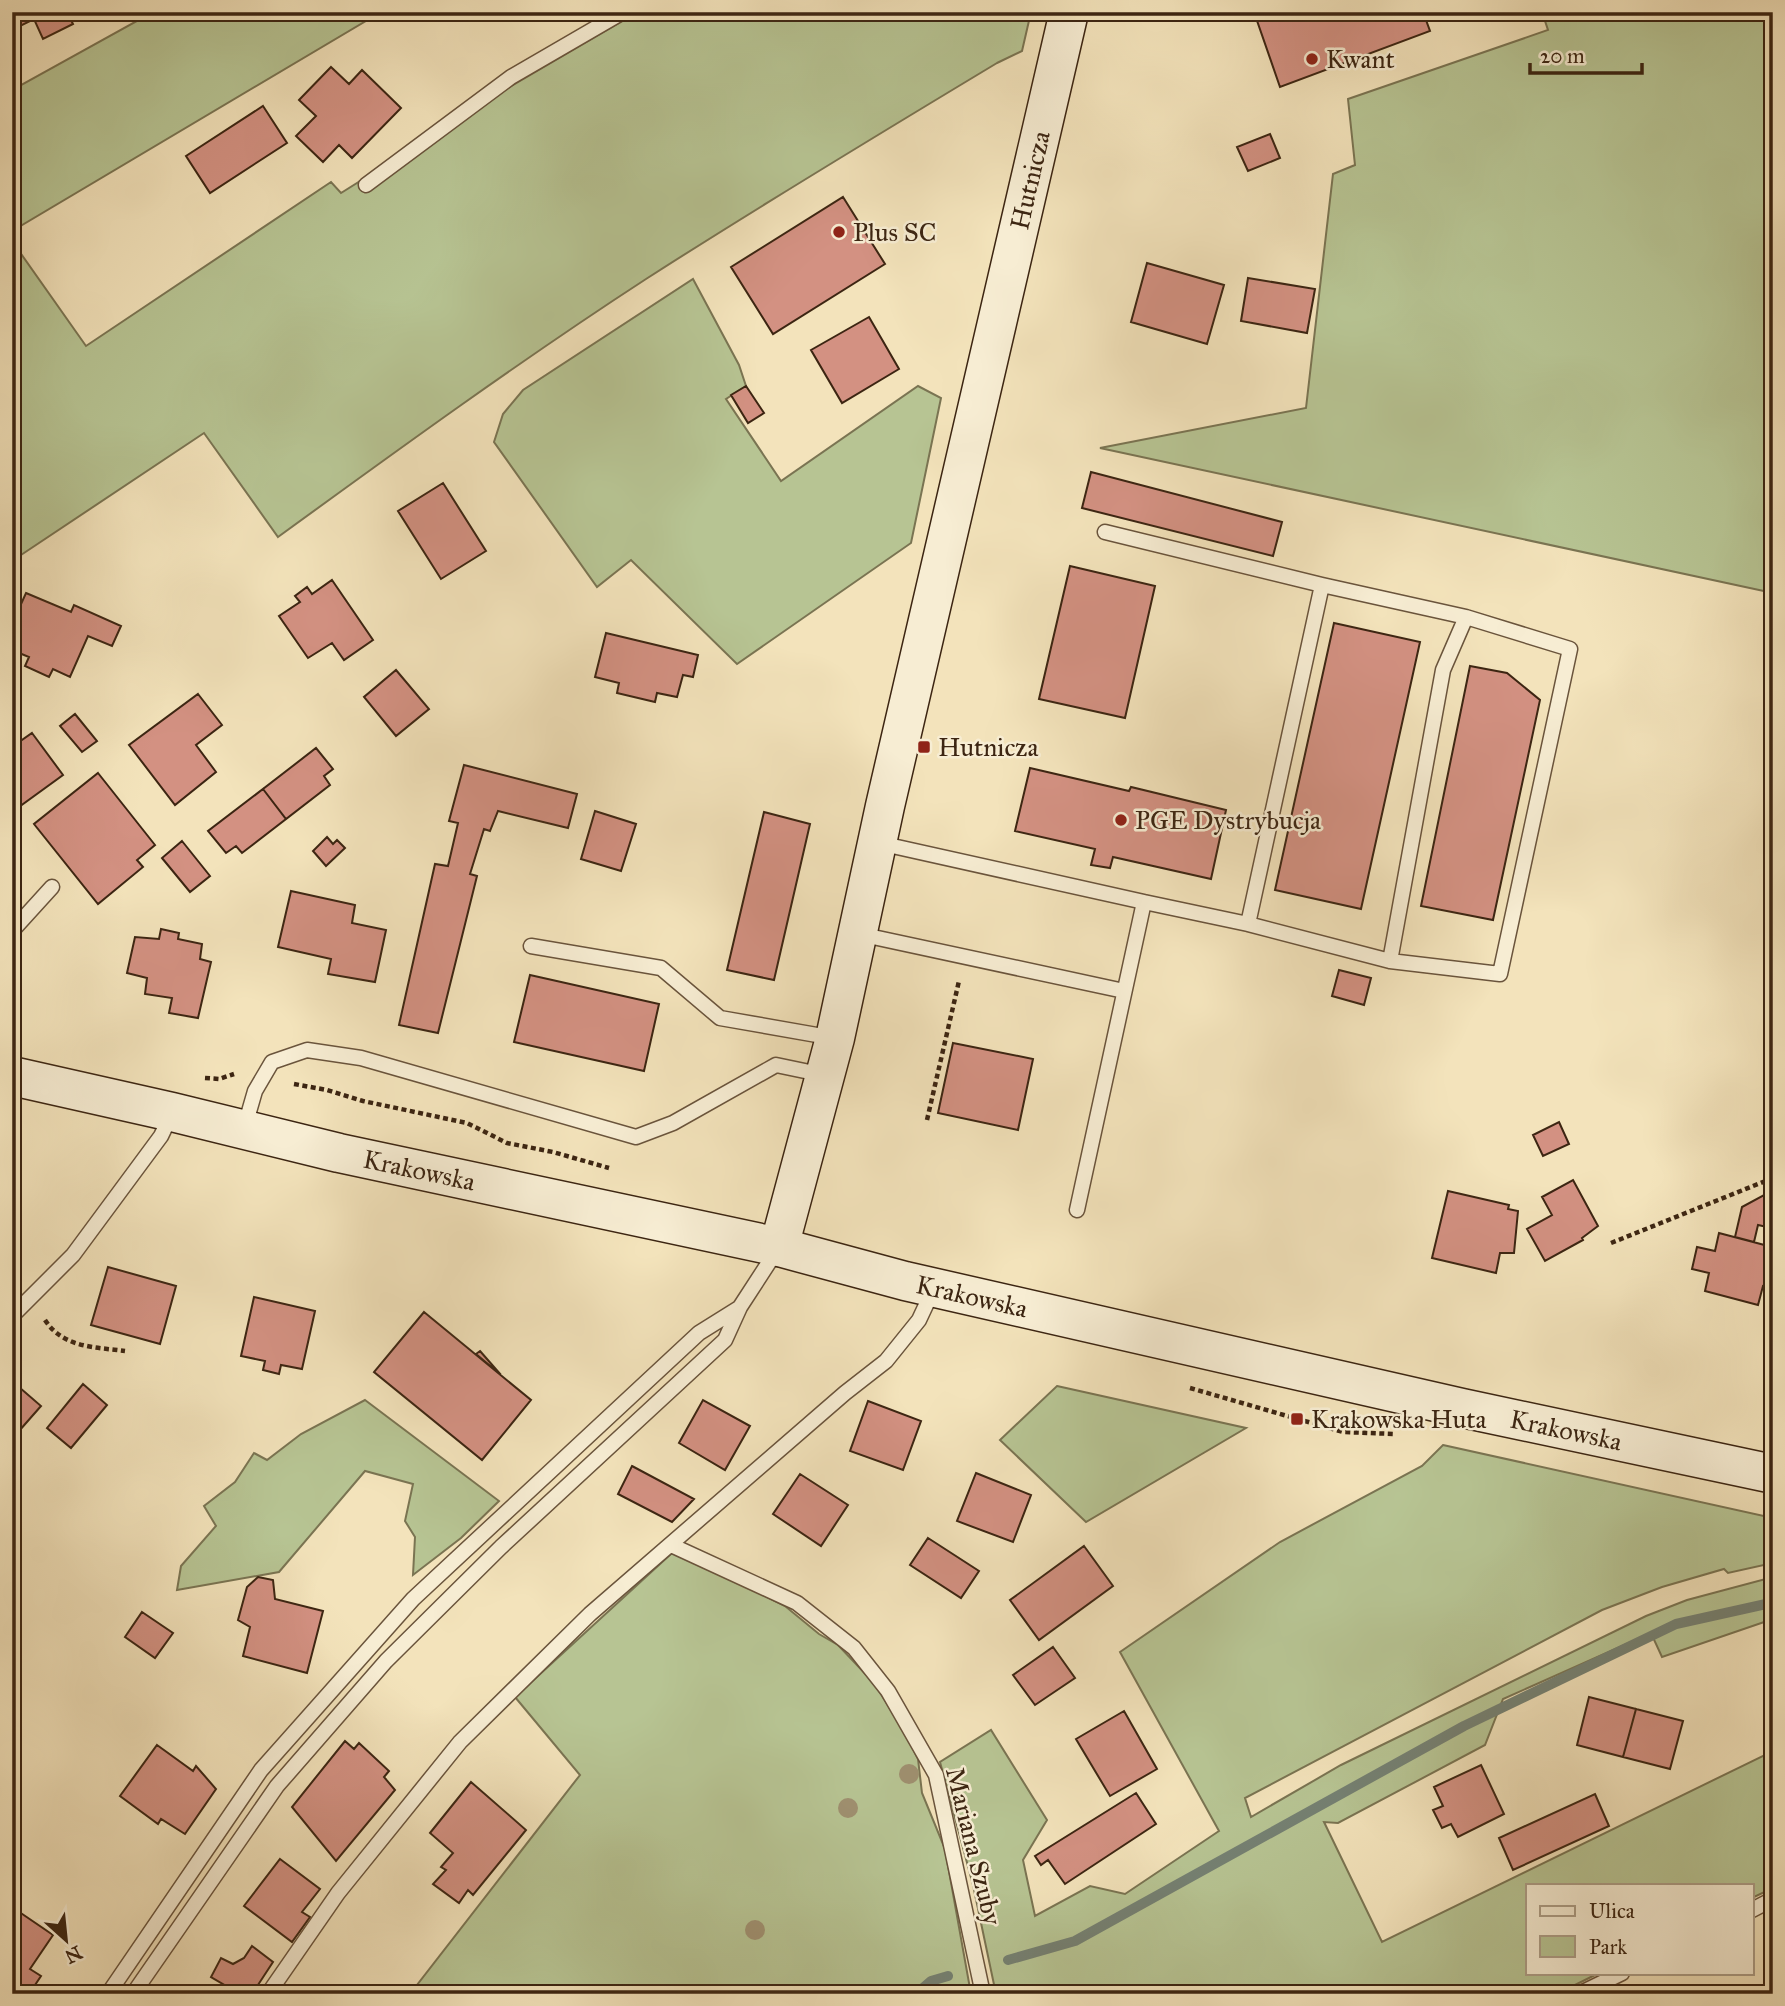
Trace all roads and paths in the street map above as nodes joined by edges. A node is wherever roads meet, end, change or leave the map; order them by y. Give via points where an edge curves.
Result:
1 (623, 12) edge
2 (1069, 12) edge
3 (366, 185) dead end
4 (1105, 532) dead end
5 (1322, 585) junction
6 (1466, 617) junction
7 (877, 843) junction
8 (52, 887) dead end
9 (1144, 902) junction
10 (1248, 924) junction
11 (12, 931) edge
12 (859, 934) junction
13 (531, 946) dead end
14 (964, 957) junction
15 (1390, 961) junction
16 (1124, 990) junction
17 (835, 1038) junction
18 (12, 1076) edge
19 (826, 1076) junction
20 (261, 1078) junction
21 (172, 1112) junction
22 (927, 1120) dead end
23 (244, 1129) junction
24 (617, 1171) dead end
25 (1773, 1178) edge
26 (1077, 1210) dead end
27 (1611, 1242) dead end
28 (779, 1247) junction
29 (934, 1287) junction
30 (32, 1298) junction
31 (740, 1307) junction
32 (12, 1316) edge
33 (125, 1351) dead end
34 (1773, 1474) edge
35 (671, 1545) junction
36 (1773, 1899) edge
37 (1754, 1909) edge
38 (1620, 1974) edge
39 (108, 1994) edge
40 (133, 1994) edge
41 (268, 1994) edge
42 (984, 1994) edge
43 (1579, 1994) edge

1 - 3 lane via 510,77
2 - 7 main road, Hutnicza
4 - 5 lane
5 - 6 lane
5 - 10 lane
6 - 15 lane via 1443,670
6 - 15 lane via 1570,649 1500,974
7 - 9 lane
7 - 12 main road, Hutnicza
8 - 11 lane
9 - 10 lane
9 - 16 lane
10 - 15 lane
12 - 14 lane
12 - 17 main road, Hutnicza
13 - 17 lane via 661,968 720,1018
14 - 16 lane
14 - 22 path
16 - 26 lane
17 - 19 main road, Hutnicza
18 - 21 main road, Krakowska
19 - 20 lane via 776,1065 673,1123 636,1138 361,1058 307,1050 272,1062
19 - 28 main road, Hutnicza
20 - 23 lane
20 - 24 path via 467,1123 507,1143
21 - 23 main road, Krakowska
21 - 30 lane via 161,1136 73,1255
23 - 28 main road, Krakowska
25 - 27 path
28 - 29 main road, Krakowska
28 - 31 lane
29 - 34 main road, Krakowska
29 - 35 lane via 919,1320 886,1361
30 - 32 lane
30 - 33 path via 52,1330 75,1345
31 - 39 lane via 699,1333 413,1600 261,1770
31 - 40 lane via 725,1340 501,1547 386,1661 277,1786
35 - 41 lane via 590,1614 460,1742 338,1893
35 - 42 lane, Mariana Szuby via 797,1603 854,1648 888,1691 936,1775
36 - 37 lane
38 - 43 lane

